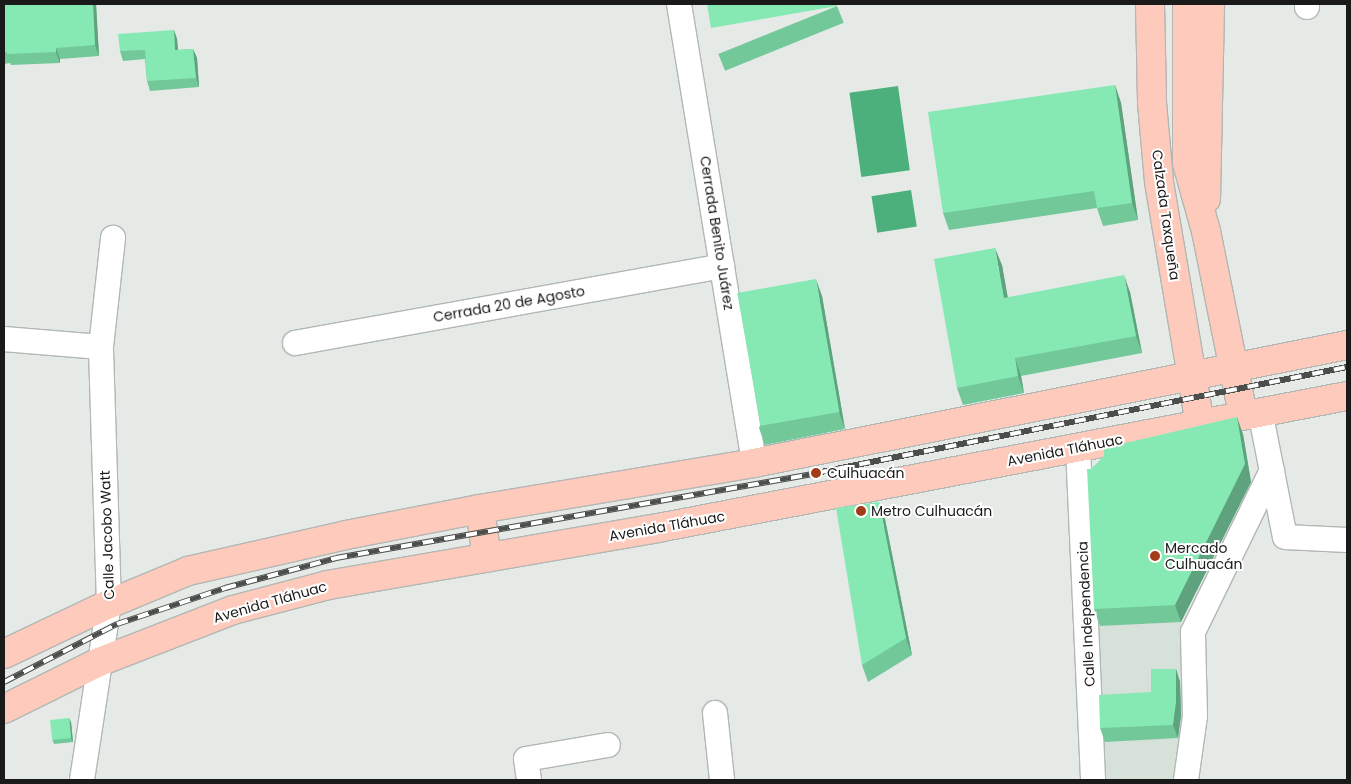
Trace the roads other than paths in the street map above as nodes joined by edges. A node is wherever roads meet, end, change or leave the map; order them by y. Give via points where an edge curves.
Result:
1 (678, 4) edge
2 (1150, 4) edge
3 (1187, 4) edge
4 (1210, 4) edge
5 (1206, 231) junction
6 (113, 238) dead end
7 (722, 266) junction
8 (4, 339) edge
9 (295, 343) dead end
10 (1347, 345) edge
11 (101, 347) junction
12 (1234, 368) junction
13 (1192, 376) junction
14 (1347, 396) edge
15 (1251, 413) junction
16 (1200, 424) junction
17 (1078, 448) junction
18 (754, 463) junction
19 (1272, 470) junction
20 (480, 509) junction
21 (1347, 540) edge
22 (487, 558) junction
23 (109, 604) junction
24 (4, 654) edge
25 (99, 662) junction
26 (4, 709) edge
27 (715, 713) dead end
28 (608, 745) dead end
29 (82, 780) edge
30 (529, 780) edge
31 (722, 780) edge
32 (1093, 780) edge
33 (1186, 780) edge

1 - 7 street, Cerrada Benito Juárez
2 - 13 main road, Calzada Taxqueña via 1152,103 1159,182
3 - 5 main road, Calzada Taxqueña via 1187,163
4 - 5 main road, Calzada Taxqueña
5 - 12 main road, Calzada Taxqueña
6 - 11 street, Calle Jacobo Watt
7 - 9 street, Cerrada 20 de Agosto
7 - 18 street, Cerrada Benito Juárez
8 - 11 street
10 - 12 main road
11 - 23 street, Calle Jacobo Watt
12 - 13 main road
12 - 15 main road, Calzada Taxqueña
13 - 16 main road, Calzada Taxqueña
13 - 18 main road
14 - 15 main road, Avenida Tláhuac
15 - 16 main road, Avenida Tláhuac
15 - 19 street
16 - 17 main road, Avenida Tláhuac
17 - 22 main road, Avenida Tláhuac
17 - 32 street, Calle Independencia
18 - 20 main road
19 - 21 street via 1285,537
19 - 33 street via 1193,632 1195,716
20 - 22 main road
20 - 23 main road via 188,571
22 - 25 main road, Avenida Tláhuac via 328,585 233,610
23 - 24 main road
23 - 25 street, Calle Jacobo Watt
25 - 26 main road, Avenida Tláhuac
25 - 29 street, Calle Jacobo Watt
27 - 31 street
28 - 30 street via 526,759

